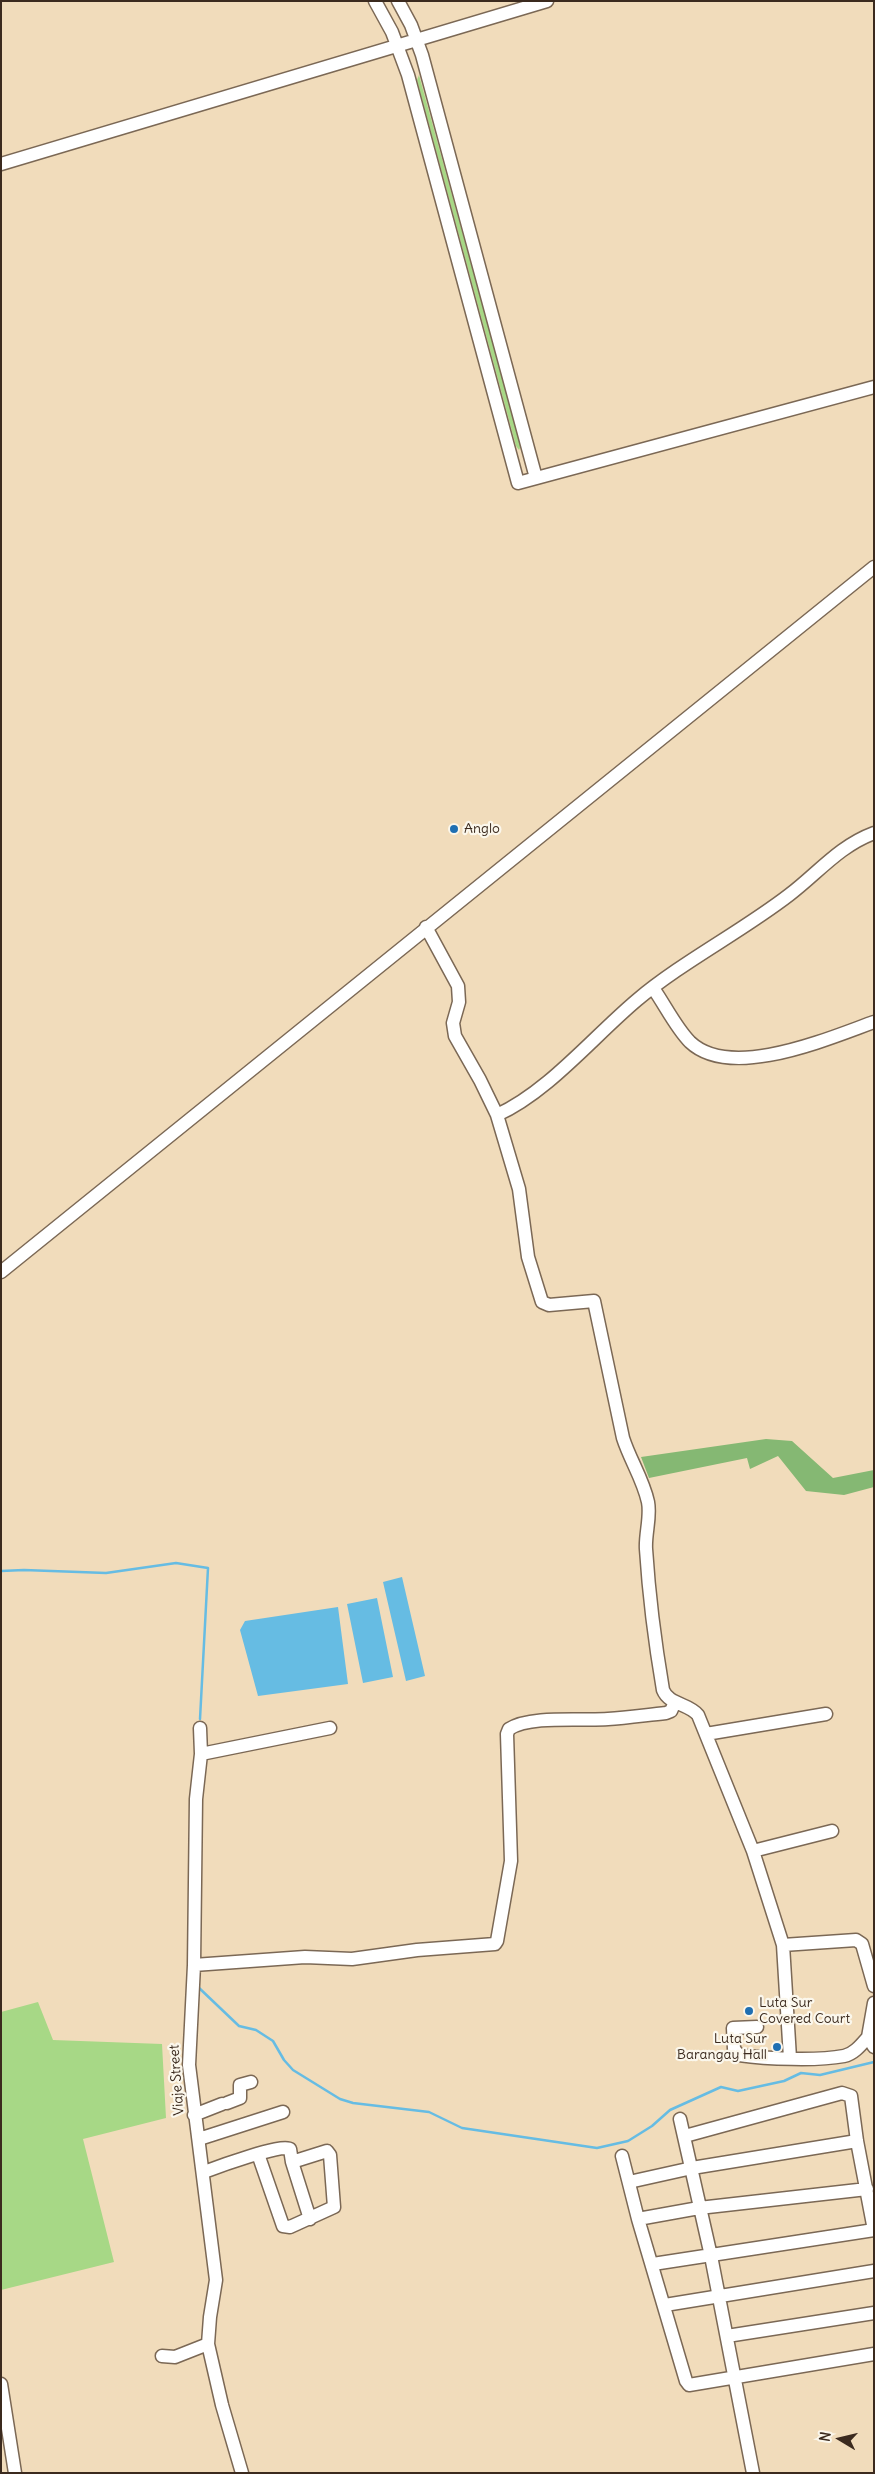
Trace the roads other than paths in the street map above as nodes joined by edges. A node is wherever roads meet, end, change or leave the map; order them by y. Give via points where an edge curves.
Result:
1 (375, 1) edge
2 (398, 1) edge
3 (547, 1) edge
4 (417, 40) junction
5 (398, 46) junction
6 (1, 164) edge
7 (874, 386) edge
8 (536, 478) junction
9 (874, 567) edge
10 (874, 833) edge
11 (426, 927) junction
12 (653, 988) junction
13 (874, 1022) edge
14 (497, 1115) junction
15 (1, 1272) edge
16 (675, 1702) junction
17 (826, 1714) dead end
18 (200, 1728) dead end
19 (330, 1728) dead end
20 (706, 1734) junction
21 (201, 1754) junction
22 (832, 1830) dead end
23 (753, 1851) junction
24 (868, 1942) edge
25 (783, 1945) junction
26 (194, 1965) junction
27 (874, 1986) edge
28 (874, 2003) edge
29 (757, 2027) dead end
30 (871, 2042) edge
31 (790, 2058) junction
32 (251, 2082) dead end
33 (283, 2112) dead end
34 (194, 2114) junction
35 (680, 2119) dead end
36 (685, 2136) junction
37 (199, 2139) junction
38 (856, 2141) junction
39 (258, 2154) junction
40 (622, 2156) dead end
41 (292, 2162) junction
42 (692, 2168) junction
43 (204, 2172) junction
44 (628, 2182) junction
45 (867, 2189) junction
46 (699, 2208) junction
47 (310, 2218) junction
48 (638, 2219) junction
49 (874, 2230) edge
50 (711, 2256) junction
51 (652, 2264) junction
52 (874, 2271) edge
53 (720, 2298) junction
54 (665, 2305) junction
55 (874, 2313) edge
56 (728, 2336) junction
57 (208, 2344) junction
58 (874, 2354) edge
59 (162, 2356) dead end
60 (734, 2376) junction
61 (1, 2384) edge
62 (15, 2473) edge
63 (242, 2473) edge
64 (753, 2473) edge

1 - 5 street
2 - 4 street
3 - 4 street
4 - 5 street
4 - 8 street
5 - 6 street
5 - 8 street via 518,483
7 - 8 street
9 - 11 street
10 - 12 street via 832,856 791,893
11 - 14 street via 458,986 454,1036
11 - 15 street
12 - 13 street via 690,1041 704,1052 718,1056 741,1057 792,1050
12 - 14 street via 526,1099
14 - 16 street via 519,1190 528,1257 542,1302 561,1305 594,1301 622,1438 638,1471 648,1504 646,1546 652,1622 663,1690 667,1698
16 - 20 street via 695,1711
16 - 26 street via 671,1711 666,1713 549,1720 509,1729 511,1861 495,1944 352,1959 304,1957
17 - 20 street
18 - 21 street, Viaje Street
19 - 21 street
20 - 23 street
21 - 26 street, Viaje Street via 196,1799
22 - 23 street
23 - 25 street
24 - 25 street
24 - 27 street
25 - 31 street
26 - 34 street, Viaje Street via 189,2039
28 - 30 street
29 - 31 street via 733,2028 736,2053
30 - 31 street via 845,2056
32 - 34 street via 240,2085 240,2098
33 - 37 street
34 - 37 street, Viaje Street
35 - 36 street
36 - 38 street via 842,2093 850,2096
36 - 42 street
37 - 43 street, Viaje Street
38 - 42 street
38 - 45 street
39 - 41 street via 287,2147
39 - 43 street
39 - 47 street via 283,2226 290,2227
40 - 44 street
41 - 47 street
41 - 47 street via 324,2151 330,2154 335,2204 331,2210
42 - 44 street
42 - 46 street
43 - 57 street, Viaje Street via 216,2280
44 - 48 street
45 - 46 street
45 - 49 street
46 - 48 street
46 - 50 street
48 - 51 street
49 - 50 street
50 - 51 street
50 - 53 street
51 - 54 street
52 - 53 street
53 - 54 street
53 - 56 street
54 - 60 street via 689,2385
55 - 56 street
56 - 60 street
57 - 59 street via 175,2357
57 - 63 street, Viaje Street
58 - 60 street
60 - 64 street
61 - 62 street

